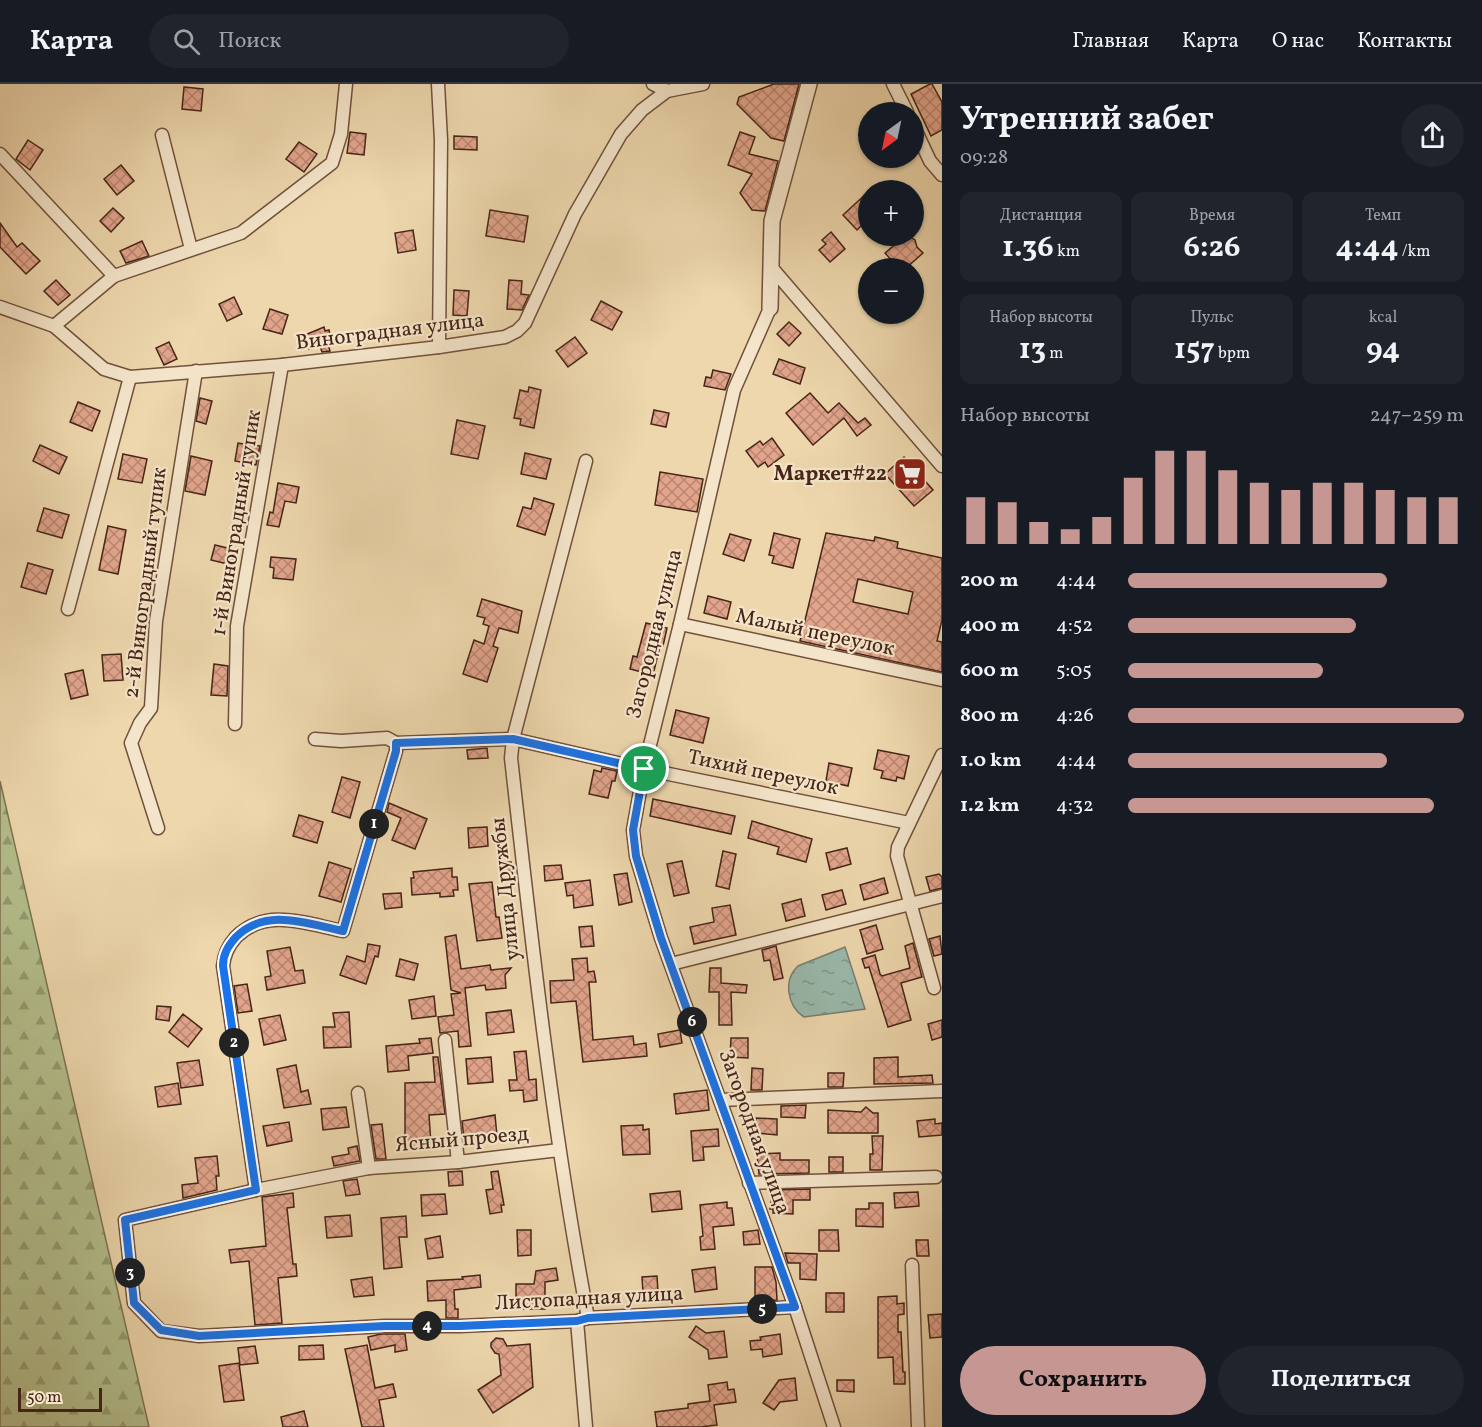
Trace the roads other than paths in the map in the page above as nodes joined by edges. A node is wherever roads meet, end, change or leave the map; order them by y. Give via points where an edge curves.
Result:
1 (346, 84) edge
2 (438, 84) edge
3 (652, 84) edge
4 (703, 84) edge
5 (809, 84) edge
6 (893, 84) edge
7 (667, 91) junction
8 (902, 102) edge
9 (162, 135) dead end
10 (924, 148) edge
11 (0, 154) edge
12 (942, 175) edge
13 (191, 249) junction
14 (771, 267) junction
15 (114, 276) junction
16 (0, 307) edge
17 (770, 308) joint
18 (54, 326) junction
19 (440, 347) junction
20 (282, 365) junction
21 (196, 371) junction
22 (130, 377) junction
23 (586, 461) dead end
24 (942, 466) edge
25 (68, 609) dead end
26 (680, 624) junction
27 (942, 680) edge
28 (235, 724) dead end
29 (315, 739) dead end
30 (513, 739) junction
31 (396, 743) junction
32 (942, 755) edge
33 (644, 769) junction
34 (909, 824) junction
35 (158, 828) dead end
36 (942, 896) edge
37 (911, 904) junction
38 (671, 964) junction
39 (934, 988) dead end
40 (445, 1040) dead end
41 (942, 1091) edge
42 (358, 1093) dead end
43 (720, 1100) junction
44 (559, 1150) junction
45 (458, 1162) junction
46 (369, 1168) junction
47 (936, 1177) dead end
48 (749, 1184) junction
49 (256, 1190) junction
50 (912, 1265) dead end
51 (795, 1307) junction
52 (583, 1320) junction
53 (385, 1326) joint
54 (586, 1427) edge
55 (834, 1427) edge
56 (918, 1427) edge

1 - 13 street via 341,134 332,163 241,233
2 - 19 street
3 - 7 street
4 - 7 street
5 - 14 street, Загородная улица via 772,221
6 - 8 street
7 - 19 street, Виноградная улица via 642,110 621,135 575,213 525,323 505,337
9 - 13 street
10 - 12 street
11 - 15 street
13 - 15 street
14 - 17 street, Загородная улица
14 - 24 street
15 - 18 street
16 - 18 street, Виноградная улица
17 - 26 street, Загородная улица via 734,390
18 - 22 street, Виноградная улица via 104,369
19 - 20 street, Виноградная улица
20 - 21 street, Виноградная улица
20 - 28 street, 1-й Виноградный тупик via 237,626
21 - 22 street, Виноградная улица
21 - 35 street, 2-й Виноградный тупик via 156,621 151,708 131,743
22 - 25 street
23 - 30 street, улица Дружбы
26 - 27 street, Малый переулок
26 - 33 street, Загородная улица
29 - 31 street via 387,738
30 - 31 street, Тихий переулок
30 - 33 street, Тихий переулок
30 - 44 street, улица Дружбы via 511,758 531,944
31 - 49 street via 343,931 265,920 238,936 223,957
32 - 34 street
33 - 34 street, Тихий переулок
33 - 38 street, Загородная улица via 633,830 636,856
34 - 37 street via 897,856
36 - 37 street
37 - 38 street
37 - 39 street
38 - 43 street, Загородная улица
40 - 45 street
41 - 43 street
42 - 46 street, Ясный проезд
43 - 48 street, Загородная улица
44 - 45 street, Ясный проезд
44 - 52 street, улица Дружбы
45 - 46 street, Ясный проезд
46 - 49 street, Ясный проезд
47 - 48 street
48 - 51 street, Загородная улица
49 - 53 street, Ясный проезд via 125,1220 134,1303 161,1330 199,1336
50 - 56 street
51 - 52 street, Листопадная улица
51 - 55 street, Загородная улица
52 - 53 street, Листопадная улица
52 - 54 street, улица Дружбы

